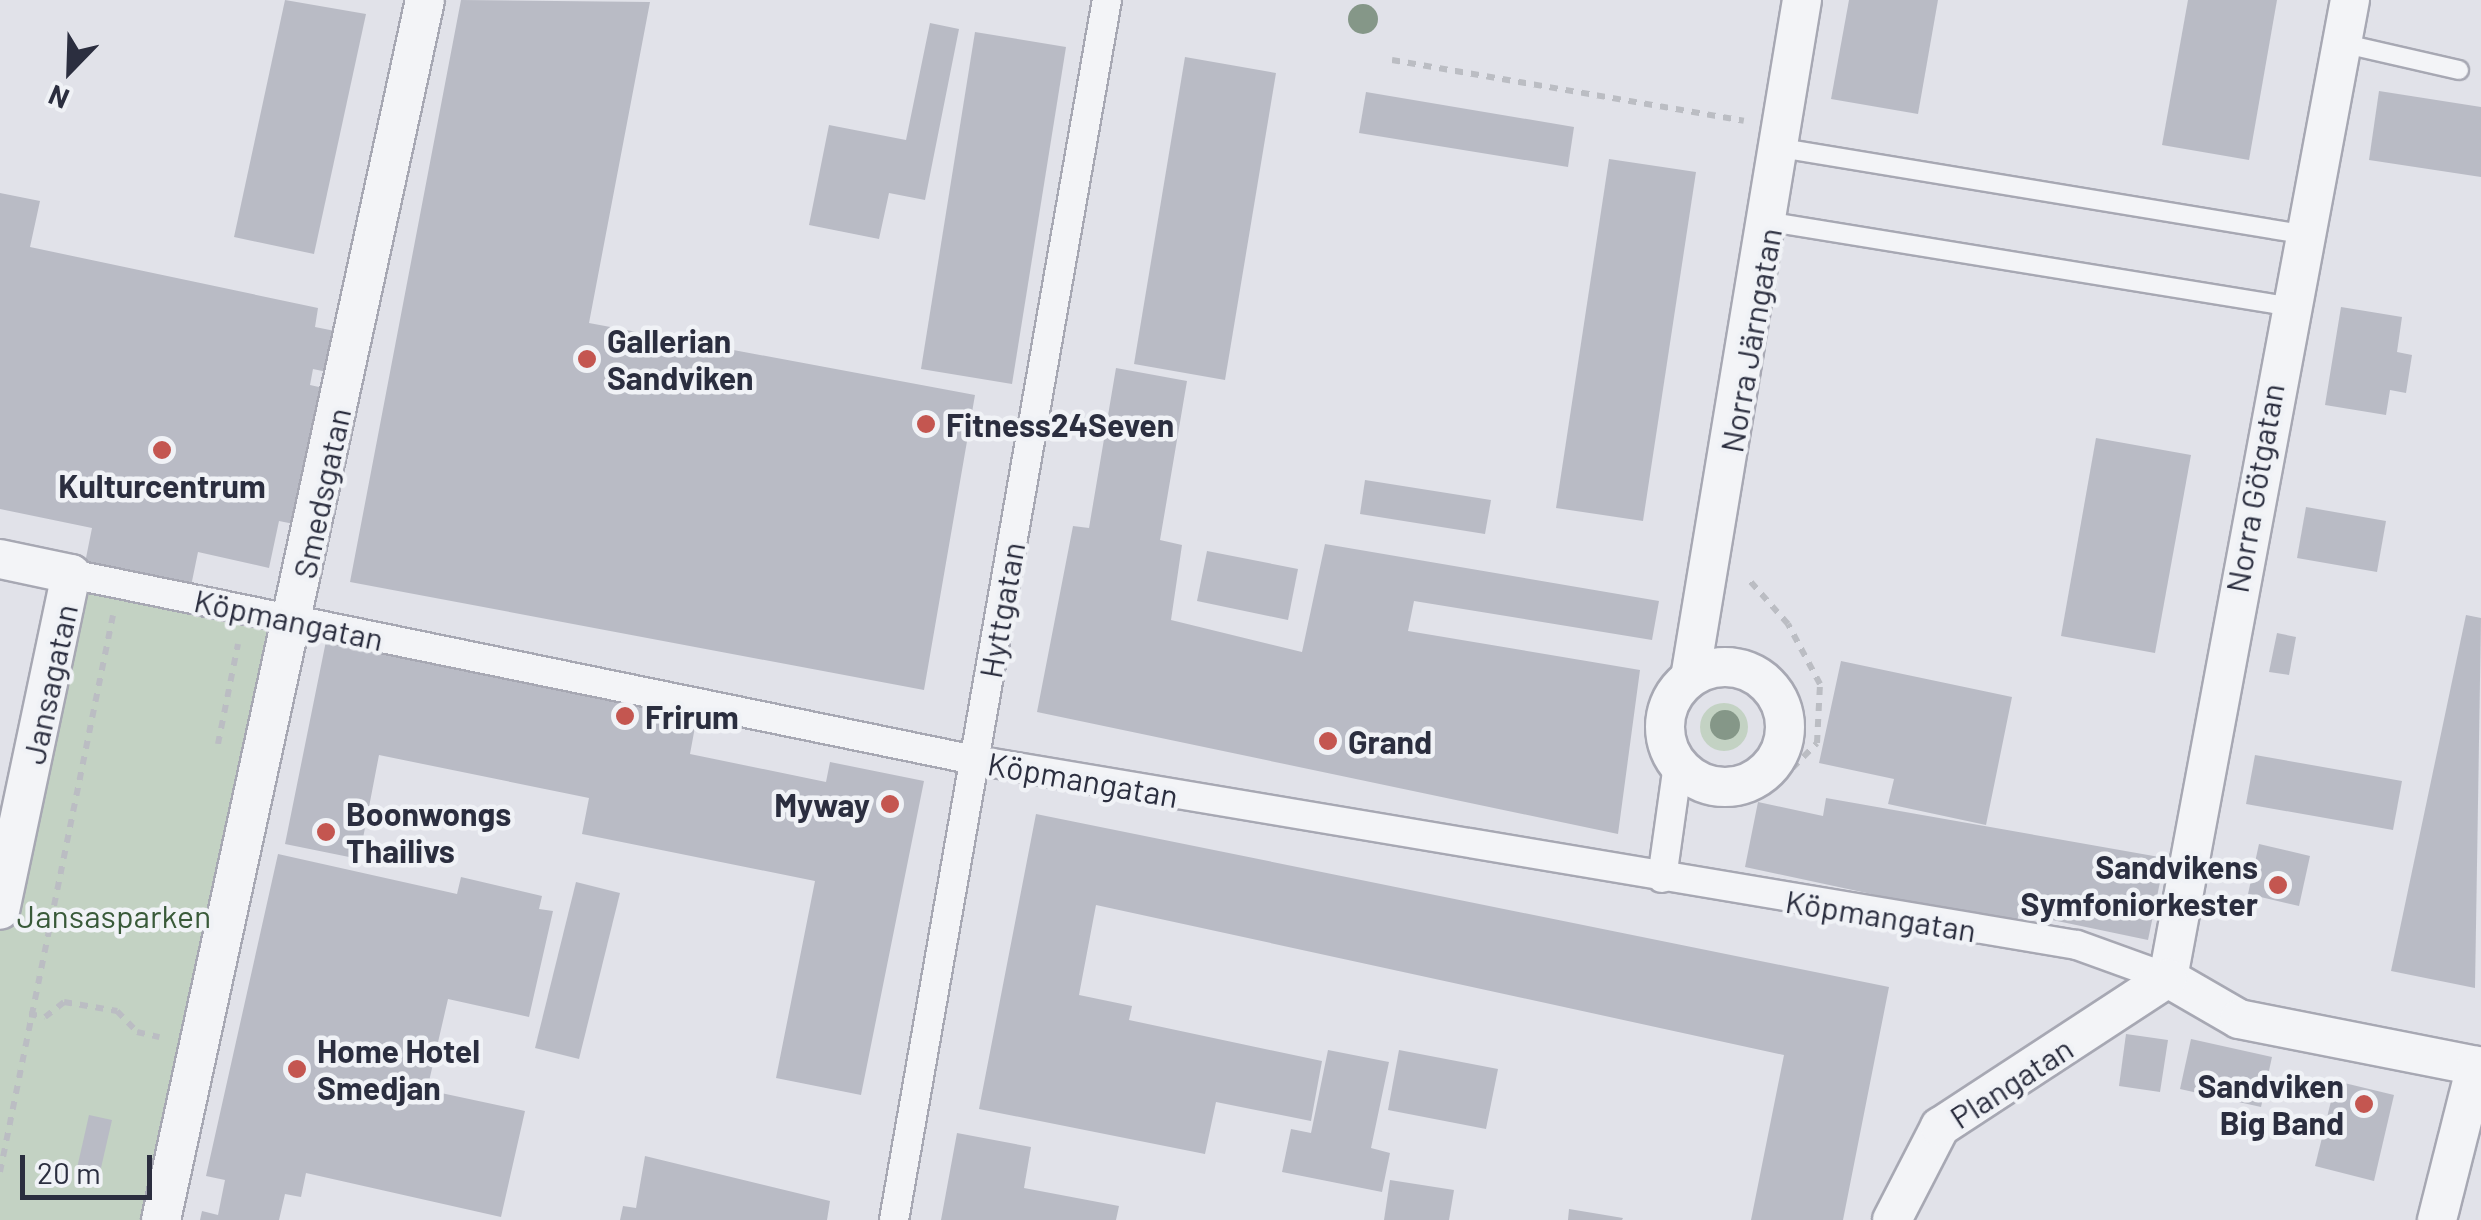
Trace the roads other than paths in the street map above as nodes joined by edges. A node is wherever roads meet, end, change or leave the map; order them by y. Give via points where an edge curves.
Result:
1 (425, 0) edge
2 (1107, 0) edge
3 (1802, 0) edge
4 (2350, 0) edge
5 (2341, 42) junction
6 (2459, 70) dead end
7 (1783, 137) junction
8 (1772, 222) junction
9 (2301, 234) junction
10 (2286, 306) junction
11 (0, 559) edge
12 (71, 574) junction
13 (293, 620) junction
14 (1690, 678) junction
15 (974, 760) junction
16 (1676, 774) junction
17 (1662, 878) junction
18 (0, 910) edge
19 (2168, 978) junction
20 (2478, 1066) edge
21 (161, 1220) edge
22 (894, 1220) edge
23 (1892, 1220) edge
24 (2437, 1220) edge

1 - 13 street, Smedsgatan
2 - 15 street, Hyttgatan
3 - 7 street, Norra Järngatan
4 - 5 street, Norra Götgatan
5 - 6 lane
5 - 9 street, Norra Götgatan
7 - 8 street, Norra Järngatan
7 - 9 lane
8 - 10 lane
8 - 14 street, Norra Järngatan
9 - 10 street, Norra Götgatan
10 - 19 street, Norra Götgatan
11 - 12 street, Köpmangatan
12 - 13 street, Köpmangatan
12 - 18 street, Jansagatan
13 - 15 street, Köpmangatan
13 - 21 street, Smedsgatan
14 - 16 street, Norra Järngatan via 1665,718
14 - 16 street via 1718,667 1758,676 1785,729 1770,768 1735,786
15 - 17 street, Köpmangatan
15 - 22 street, Hyttgatan
16 - 17 street, Norra Järngatan
17 - 19 street, Köpmangatan via 2077,945
19 - 20 street via 2239,1019
19 - 23 street, Plangatan via 1940,1127
20 - 24 street

